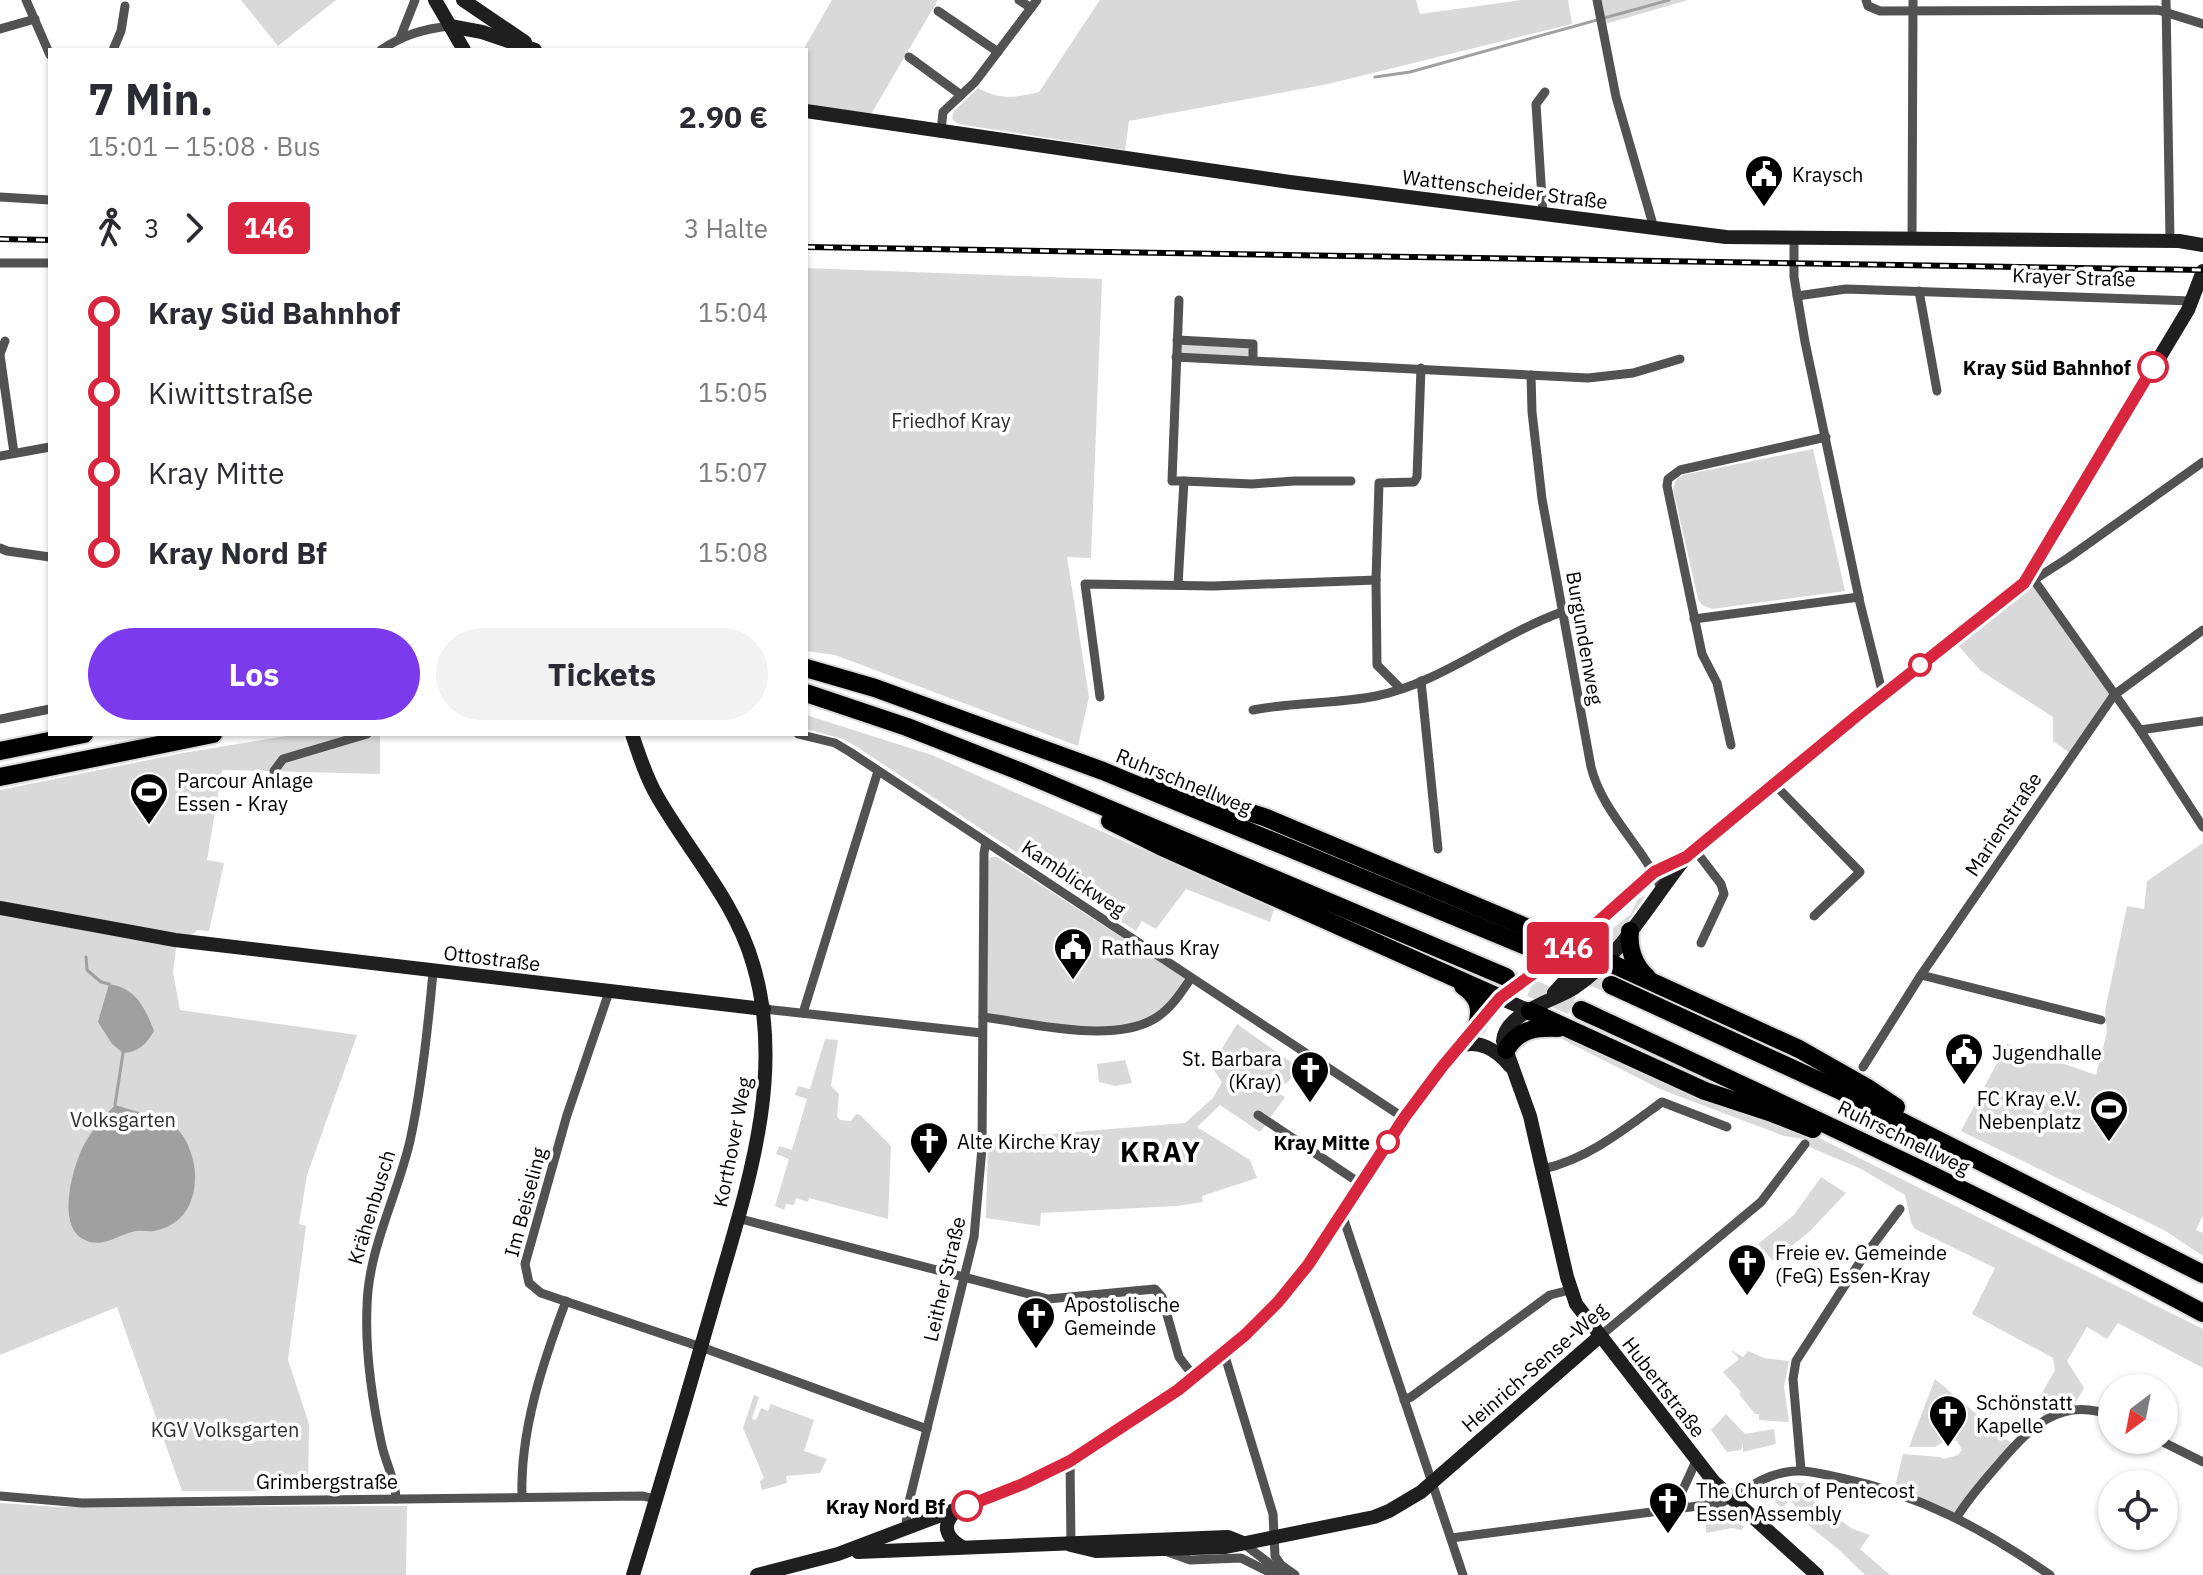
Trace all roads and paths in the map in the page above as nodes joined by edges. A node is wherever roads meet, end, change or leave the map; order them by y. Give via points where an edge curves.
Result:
1 (26, 0) edge
2 (415, 0) edge
3 (435, 0) edge
4 (463, 0) edge
5 (1019, 0) edge
6 (1597, 0) edge
7 (1866, 0) edge
8 (1913, 0) edge
9 (2166, 0) edge
10 (1034, 4) edge
11 (125, 6) dead end
12 (938, 11) dead end
13 (2166, 11) junction
14 (1913, 12) junction
15 (35, 19) junction
16 (2203, 24) edge
17 (450, 26) junction
18 (0, 29) edge
19 (400, 38) junction
20 (517, 43) junction
21 (114, 48) edge
22 (384, 48) edge
23 (463, 48) edge
24 (505, 48) edge
25 (530, 48) edge
26 (532, 48) edge
27 (48, 50) edge
28 (998, 52) junction
29 (909, 57) dead end
30 (1545, 92) dead end
31 (961, 95) junction
32 (808, 111) edge
33 (941, 131) junction
34 (0, 197) edge
35 (48, 200) edge
36 (1543, 214) junction
37 (1654, 228) junction
38 (1794, 239) junction
39 (1912, 240) junction
40 (2170, 241) junction
41 (2203, 245) edge
42 (0, 263) edge
43 (48, 263) edge
44 (2203, 271) edge
45 (1919, 291) junction
46 (1797, 296) junction
47 (1179, 300) dead end
48 (2196, 300) edge
49 (1177, 340) junction
50 (5, 341) dead end
51 (0, 354) edge
52 (1176, 357) junction
53 (1680, 359) dead end
54 (1253, 360) junction
55 (1421, 368) junction
56 (1531, 375) junction
57 (1937, 391) dead end
58 (1826, 437) junction
59 (48, 447) edge
60 (14, 453) junction
61 (0, 456) edge
62 (2203, 462) edge
63 (1184, 481) junction
64 (1351, 481) dead end
65 (0, 548) edge
66 (48, 557) edge
67 (1376, 580) junction
68 (2029, 582) junction
69 (1178, 585) junction
70 (1859, 597) junction
71 (1562, 612) junction
72 (1694, 619) junction
73 (2203, 630) edge
74 (808, 669) edge
75 (1421, 681) junction
76 (1400, 688) junction
77 (808, 694) edge
78 (1883, 695) junction
79 (2114, 695) junction
80 (1100, 697) dead end
81 (48, 709) edge
82 (1253, 710) dead end
83 (0, 719) edge
84 (2203, 721) edge
85 (2140, 730) junction
86 (74, 736) edge
87 (203, 736) edge
88 (360, 736) edge
89 (633, 736) edge
90 (806, 736) edge
91 (1731, 745) dead end
92 (0, 751) edge
93 (274, 771) dead end
94 (878, 771) junction
95 (1103, 771) junction
96 (1024, 773) junction
97 (0, 777) edge
98 (1774, 784) junction
99 (2203, 827) edge
100 (986, 842) junction
101 (1438, 849) dead end
102 (1690, 854) junction
103 (1654, 872) junction
104 (1661, 888) junction
105 (0, 908) edge
106 (1814, 916) dead end
107 (1630, 931) junction
108 (1701, 943) dead end
109 (1571, 946) junction
110 (1538, 951) tunnel mouth
111 (1606, 961) junction
112 (433, 972) junction
113 (1444, 973) junction
114 (1533, 975) junction
115 (1921, 975) junction
116 (1506, 977) tunnel mouth
117 (1191, 978) junction
118 (1656, 983) junction
119 (1611, 985) tunnel mouth
120 (609, 992) junction
121 (1500, 998) junction
122 (1547, 1000) junction
123 (764, 1009) junction
124 (1581, 1010) tunnel mouth
125 (1530, 1011) junction
126 (803, 1013) junction
127 (983, 1017) junction
128 (2101, 1020) dead end
129 (1477, 1025) junction
130 (1568, 1028) junction
131 (982, 1033) junction
132 (1458, 1047) junction
133 (1506, 1050) junction
134 (1863, 1067) dead end
135 (1515, 1073) junction
136 (1258, 1115) dead end
137 (1404, 1118) junction
138 (1727, 1127) dead end
139 (1855, 1137) junction
140 (1945, 1142) junction
141 (1805, 1144) dead end
142 (1543, 1169) junction
143 (1361, 1184) junction
144 (1900, 1209) dead end
145 (1342, 1214) junction
146 (737, 1218) junction
147 (2203, 1274) edge
148 (964, 1276) junction
149 (1570, 1290) junction
150 (566, 1301) junction
151 (2203, 1313) edge
152 (1599, 1337) junction
153 (701, 1347) junction
154 (1224, 1353) junction
155 (1195, 1378) junction
156 (1404, 1400) junction
157 (2098, 1412) edge
158 (927, 1429) junction
159 (2178, 1450) edge
160 (1070, 1461) junction
161 (1696, 1461) junction
162 (2203, 1462) edge
163 (1801, 1470) junction
164 (1432, 1482) junction
165 (0, 1496) edge
166 (522, 1496) junction
167 (1730, 1498) junction
168 (396, 1499) junction
169 (655, 1499) junction
170 (1674, 1509) junction
171 (958, 1510) junction
172 (1957, 1517) junction
173 (902, 1533) junction
174 (1274, 1537) junction
175 (1451, 1538) junction
176 (1244, 1544) junction
177 (1071, 1545) junction
178 (962, 1547) junction
179 (1162, 1549) junction
180 (838, 1554) junction
181 (637, 1559) junction
182 (633, 1575) edge
183 (640, 1575) edge
184 (757, 1575) edge
185 (1275, 1575) edge
186 (1286, 1575) edge
187 (1295, 1575) edge
188 (1463, 1575) edge
189 (1817, 1575) edge
190 (2050, 1575) edge

1 - 15 street
2 - 19 street
3 - 17 main road
4 - 26 main road
5 - 10 street
6 - 37 street via 1621,117
7 - 14 street via 1873,10
8 - 14 street
9 - 13 street
10 - 28 street
11 - 21 street
12 - 28 street
13 - 14 street
13 - 16 street
13 - 40 street
14 - 39 street
15 - 18 street
15 - 27 street
17 - 19 street
17 - 20 main road
17 - 23 main road
19 - 22 street
20 - 24 main road
20 - 25 main road
28 - 31 street
29 - 31 street
30 - 36 street via 1536,104
31 - 33 street via 943,112
32 - 33 main road, Wattenscheider Straße
33 - 36 main road, Wattenscheider Straße
34 - 35 street
36 - 37 main road, Wattenscheider Straße
37 - 38 main road, Wattenscheider Straße
38 - 39 main road, Wattenscheider Straße
38 - 46 street
39 - 40 main road, Wattenscheider Straße
40 - 41 main road, Wattenscheider Straße
42 - 43 street
44 - 48 main road
45 - 46 street, Krayer Straße via 1846,289
45 - 48 street, Krayer Straße
45 - 57 street
46 - 58 street
47 - 49 street
48 - 68 main road
49 - 52 street
49 - 54 street via 1253,344
50 - 51 street
51 - 60 street
52 - 54 street
52 - 63 street via 1172,481
53 - 56 street via 1607,376
54 - 55 street
55 - 56 street
55 - 67 street via 1417,477 1414,482 1379,483
56 - 71 street, Burgundenweg via 1539,483
58 - 70 street
58 - 72 street via 1680,470 1668,479
59 - 60 street
60 - 61 street
62 - 68 street
63 - 64 street
63 - 69 street
65 - 66 street
67 - 69 street
67 - 76 street via 1377,665
68 - 78 main road
68 - 79 street
69 - 80 street via 1085,584
70 - 72 street
70 - 78 street
71 - 75 street
71 - 103 street, Burgundenweg via 1593,774 1604,802
72 - 91 street via 1702,654 1717,683
73 - 79 street, Marienstraße
74 - 95 highway, Ruhrschnellweg
75 - 76 street
75 - 101 street
76 - 82 street via 1377,696
77 - 96 highway
78 - 98 main road
79 - 85 street
79 - 115 street, Marienstraße
81 - 83 street
84 - 85 street
85 - 99 street
86 - 92 highway
87 - 97 highway
88 - 93 street via 283,759
89 - 123 main road, Korthover Weg via 657,796 740,928
90 - 94 street, Kamblickweg via 835,743
94 - 100 street, Kamblickweg
94 - 126 street
95 - 109 highway via 1161,783 1264,817
95 - 110 highway, Ruhrschnellweg
96 - 113 highway via 1160,846
96 - 116 highway
98 - 102 main road
98 - 106 street via 1860,872
100 - 117 street, Kamblickweg
100 - 127 street, Leither Straße
102 - 103 main road
102 - 104 main road
102 - 108 street via 1721,884 1724,894
103 - 104 street, Burgundenweg
103 - 109 main road
104 - 107 main road
105 - 112 main road, Ottostraße via 175,940
107 - 111 main road
107 - 118 highway via 1636,963
109 - 111 main road
109 - 114 main road
109 - 122 main road via 1577,968
111 - 118 highway
111 - 122 main road via 1565,994
112 - 120 main road, Ottostraße
112 - 168 street, Krähenbusch via 410,1140 378,1239 367,1306 373,1402
113 - 121 highway
113 - 129 highway via 1475,997
114 - 121 main road
114 - 125 main road via 1524,995
115 - 128 street
115 - 134 street, Marienstraße
117 - 127 street via 1175,1003 1153,1020 1123,1029
117 - 137 street, Kamblickweg
118 - 140 highway via 1799,1049
119 - 140 highway, Ruhrschnellweg
120 - 123 main road, Ottostraße
120 - 150 street, Im Beiseling via 525,1264 534,1288
121 - 125 main road
121 - 129 main road
122 - 125 main road
123 - 126 street, Ottostraße
123 - 146 main road, Korthover Weg via 762,1114
124 - 139 highway, Ruhrschnellweg
125 - 130 highway
125 - 133 main road via 1507,1026
126 - 131 street, Ottostraße
127 - 131 street, Leither Straße
129 - 132 main road
130 - 133 highway via 1532,1029 1515,1036
130 - 139 highway via 1705,1091 1808,1128
131 - 148 street, Leither Straße via 980,1185
132 - 135 main road via 1470,1043 1489,1048
132 - 137 main road
133 - 135 main road, Hubertstraße
135 - 142 main road, Hubertstraße
136 - 143 street
137 - 143 main road
138 - 142 street via 1662,1102 1586,1153
139 - 151 highway, Ruhrschnellweg
140 - 147 highway, Ruhrschnellweg
141 - 152 street, Heinrich-Sense-Weg via 1771,1193
142 - 149 main road, Hubertstraße
143 - 145 main road
144 - 163 street via 1796,1359
145 - 154 main road via 1278,1302
145 - 156 street
146 - 148 street
146 - 153 main road, Korthover Weg
148 - 155 street via 1048,1299 1155,1289 1179,1357
148 - 158 street, Leither Straße
149 - 152 main road, Hubertstraße
149 - 156 street via 1550,1295
150 - 153 street, Im Beiseling
150 - 166 street via 536,1394
152 - 161 main road, Hubertstraße
152 - 164 main road, Heinrich-Sense-Weg
153 - 158 street, Im Beiseling
153 - 169 main road, Korthover Weg
154 - 155 main road
154 - 174 street via 1273,1514
155 - 160 main road
156 - 164 street
157 - 172 street via 2074,1411 2041,1421 2017,1442
158 - 173 street, Leither Straße
159 - 162 street
160 - 171 main road
160 - 177 street
161 - 167 main road, Hubertstraße
161 - 170 street
163 - 167 street via 1755,1482
163 - 172 street via 1890,1490
164 - 174 main road, Heinrich-Sense-Weg via 1374,1517
164 - 175 street
165 - 168 street, Grimbergstraße via 82,1503
166 - 168 street, Grimbergstraße
166 - 169 street, Grimbergstraße
167 - 170 street
167 - 189 main road, Hubertstraße
169 - 181 main road, Korthover Weg
170 - 175 street
171 - 173 main road
171 - 178 main road via 946,1531
172 - 190 street
173 - 178 main road, Heinrich-Sense-Weg
173 - 180 main road
174 - 176 main road, Heinrich-Sense-Weg
174 - 187 street via 1278,1561
175 - 188 street
176 - 177 main road, Heinrich-Sense-Weg via 1228,1537
176 - 179 main road, Heinrich-Sense-Weg
176 - 186 street
177 - 178 main road, Heinrich-Sense-Weg
177 - 179 main road, Heinrich-Sense-Weg via 1093,1551
178 - 180 main road, Heinrich-Sense-Weg
179 - 185 street, Heinrich-Sense-Weg via 1190,1560 1241,1558
180 - 184 main road
181 - 182 main road, Korthover Weg
181 - 183 main road

